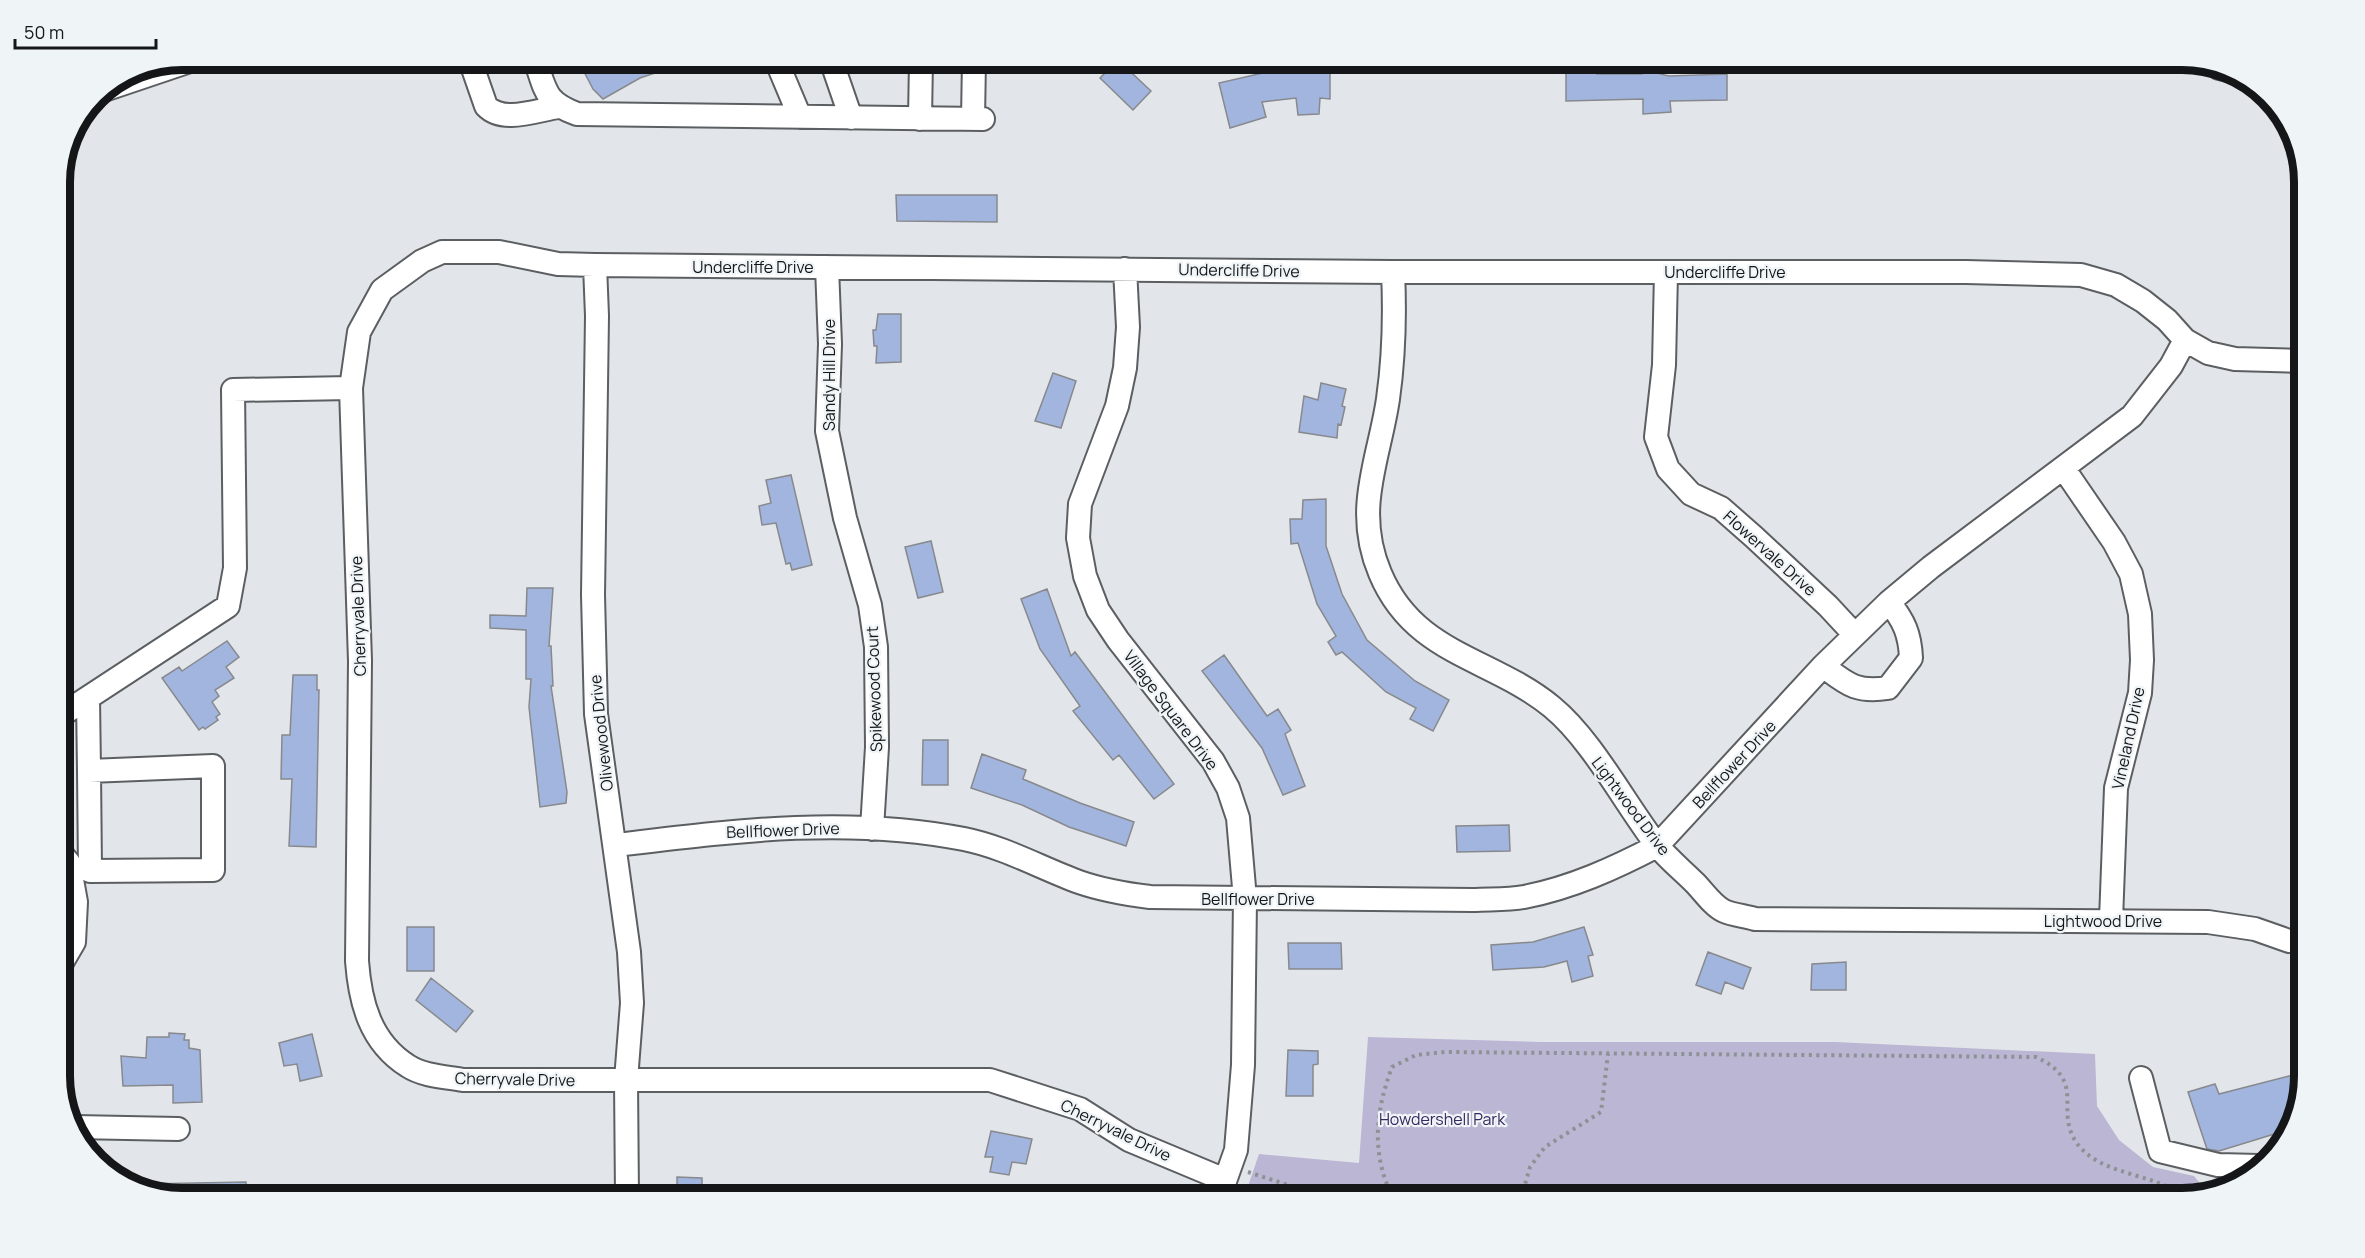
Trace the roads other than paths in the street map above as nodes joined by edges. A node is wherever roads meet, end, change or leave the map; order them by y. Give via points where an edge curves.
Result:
1 (473, 70) edge
2 (539, 70) edge
3 (780, 70) edge
4 (834, 70) edge
5 (921, 70) edge
6 (975, 70) edge
7 (558, 107) junction
8 (800, 117) junction
9 (851, 118) junction
10 (920, 118) junction
11 (595, 266) junction
12 (827, 267) junction
13 (1125, 269) junction
14 (1394, 272) junction
15 (1665, 272) junction
16 (2185, 340) junction
17 (2294, 361) edge
18 (351, 388) junction
19 (2064, 469) junction
20 (845, 518) joint
21 (1889, 602) junction
22 (1854, 634) junction
23 (1823, 666) junction
24 (88, 698) junction
25 (71, 709) edge
26 (89, 771) junction
27 (872, 829) junction
28 (616, 845) junction
29 (1658, 846) junction
30 (71, 874) edge
31 (1245, 899) junction
32 (2110, 920) junction
33 (2294, 941) edge
34 (71, 947) edge
35 (2141, 1078) dead end
36 (626, 1080) junction
37 (83, 1127) edge
38 (178, 1129) dead end
39 (2249, 1166) edge
40 (1225, 1181) edge
41 (627, 1188) edge

1 - 7 street via 486,106 492,111 504,116
2 - 7 street via 550,99
3 - 8 street
4 - 9 street
5 - 10 street
6 - 10 street via 978,119
7 - 8 street via 577,114
8 - 9 street
9 - 10 street
11 - 12 street, Undercliffe Drive
11 - 18 street, Undercliffe Drive via 467,251 442,252 422,261 382,290 370,308 359,332
11 - 28 street, Olivewood Drive via 596,702
12 - 13 street, Undercliffe Drive
12 - 20 street, Sandy Hill Drive via 827,431
13 - 14 street, Undercliffe Drive
13 - 31 street, Village Square Drive via 1125,368 1117,406 1080,504 1078,538 1085,576 1098,610 1118,640 1213,761 1228,788 1238,818
14 - 15 street, Undercliffe Drive
14 - 29 street, Lightwood Drive via 1393,357 1370,475 1368,510 1380,572 1399,605 1420,630 1552,707 1575,730
15 - 16 street, Undercliffe Drive via 2081,275 2116,285 2143,301
15 - 22 street, Flowervale Drive via 1664,365 1656,437 1668,469 1690,494 1721,508 1754,537
16 - 17 street, Undercliffe Drive via 2208,353 2235,359
16 - 19 street, Bellflower Drive via 2171,366 2132,416
18 - 24 street via 233,390 235,568 228,606
18 - 36 street, Cherryvale Drive via 360,673 357,961 360,996 372,1027 387,1049 409,1067 430,1074 463,1080
19 - 21 street, Bellflower Drive
19 - 32 street, Vineland Drive via 2131,574 2140,614 2140,693 2116,788
20 - 27 street, Spikewood Court via 870,605 876,647 877,747
21 - 22 street, Bellflower Drive
21 - 23 street via 1907,629 1911,658 1887,688 1866,692 1846,684
22 - 23 street, Bellflower Drive
23 - 29 street, Bellflower Drive
24 - 25 street
24 - 26 street
26 - 26 street via 213,766 213,870 90,871
27 - 28 street, Bellflower Drive via 780,826
27 - 31 street, Bellflower Drive via 966,839 1115,892 1150,897
28 - 36 street, Olivewood Drive via 632,1003
29 - 31 street, Bellflower Drive via 1558,889 1522,897
29 - 32 street, Lightwood Drive via 1722,910 1755,919
30 - 34 street via 76,902
31 - 40 street, Village Square Drive via 1241,1096 1236,1150
32 - 33 street, Lightwood Drive via 2208,922 2255,928
35 - 39 street via 2160,1151 2218,1165
36 - 40 street, Cherryvale Drive via 990,1080 1080,1109 1129,1140
36 - 41 street, Olivewood Drive
37 - 38 street

